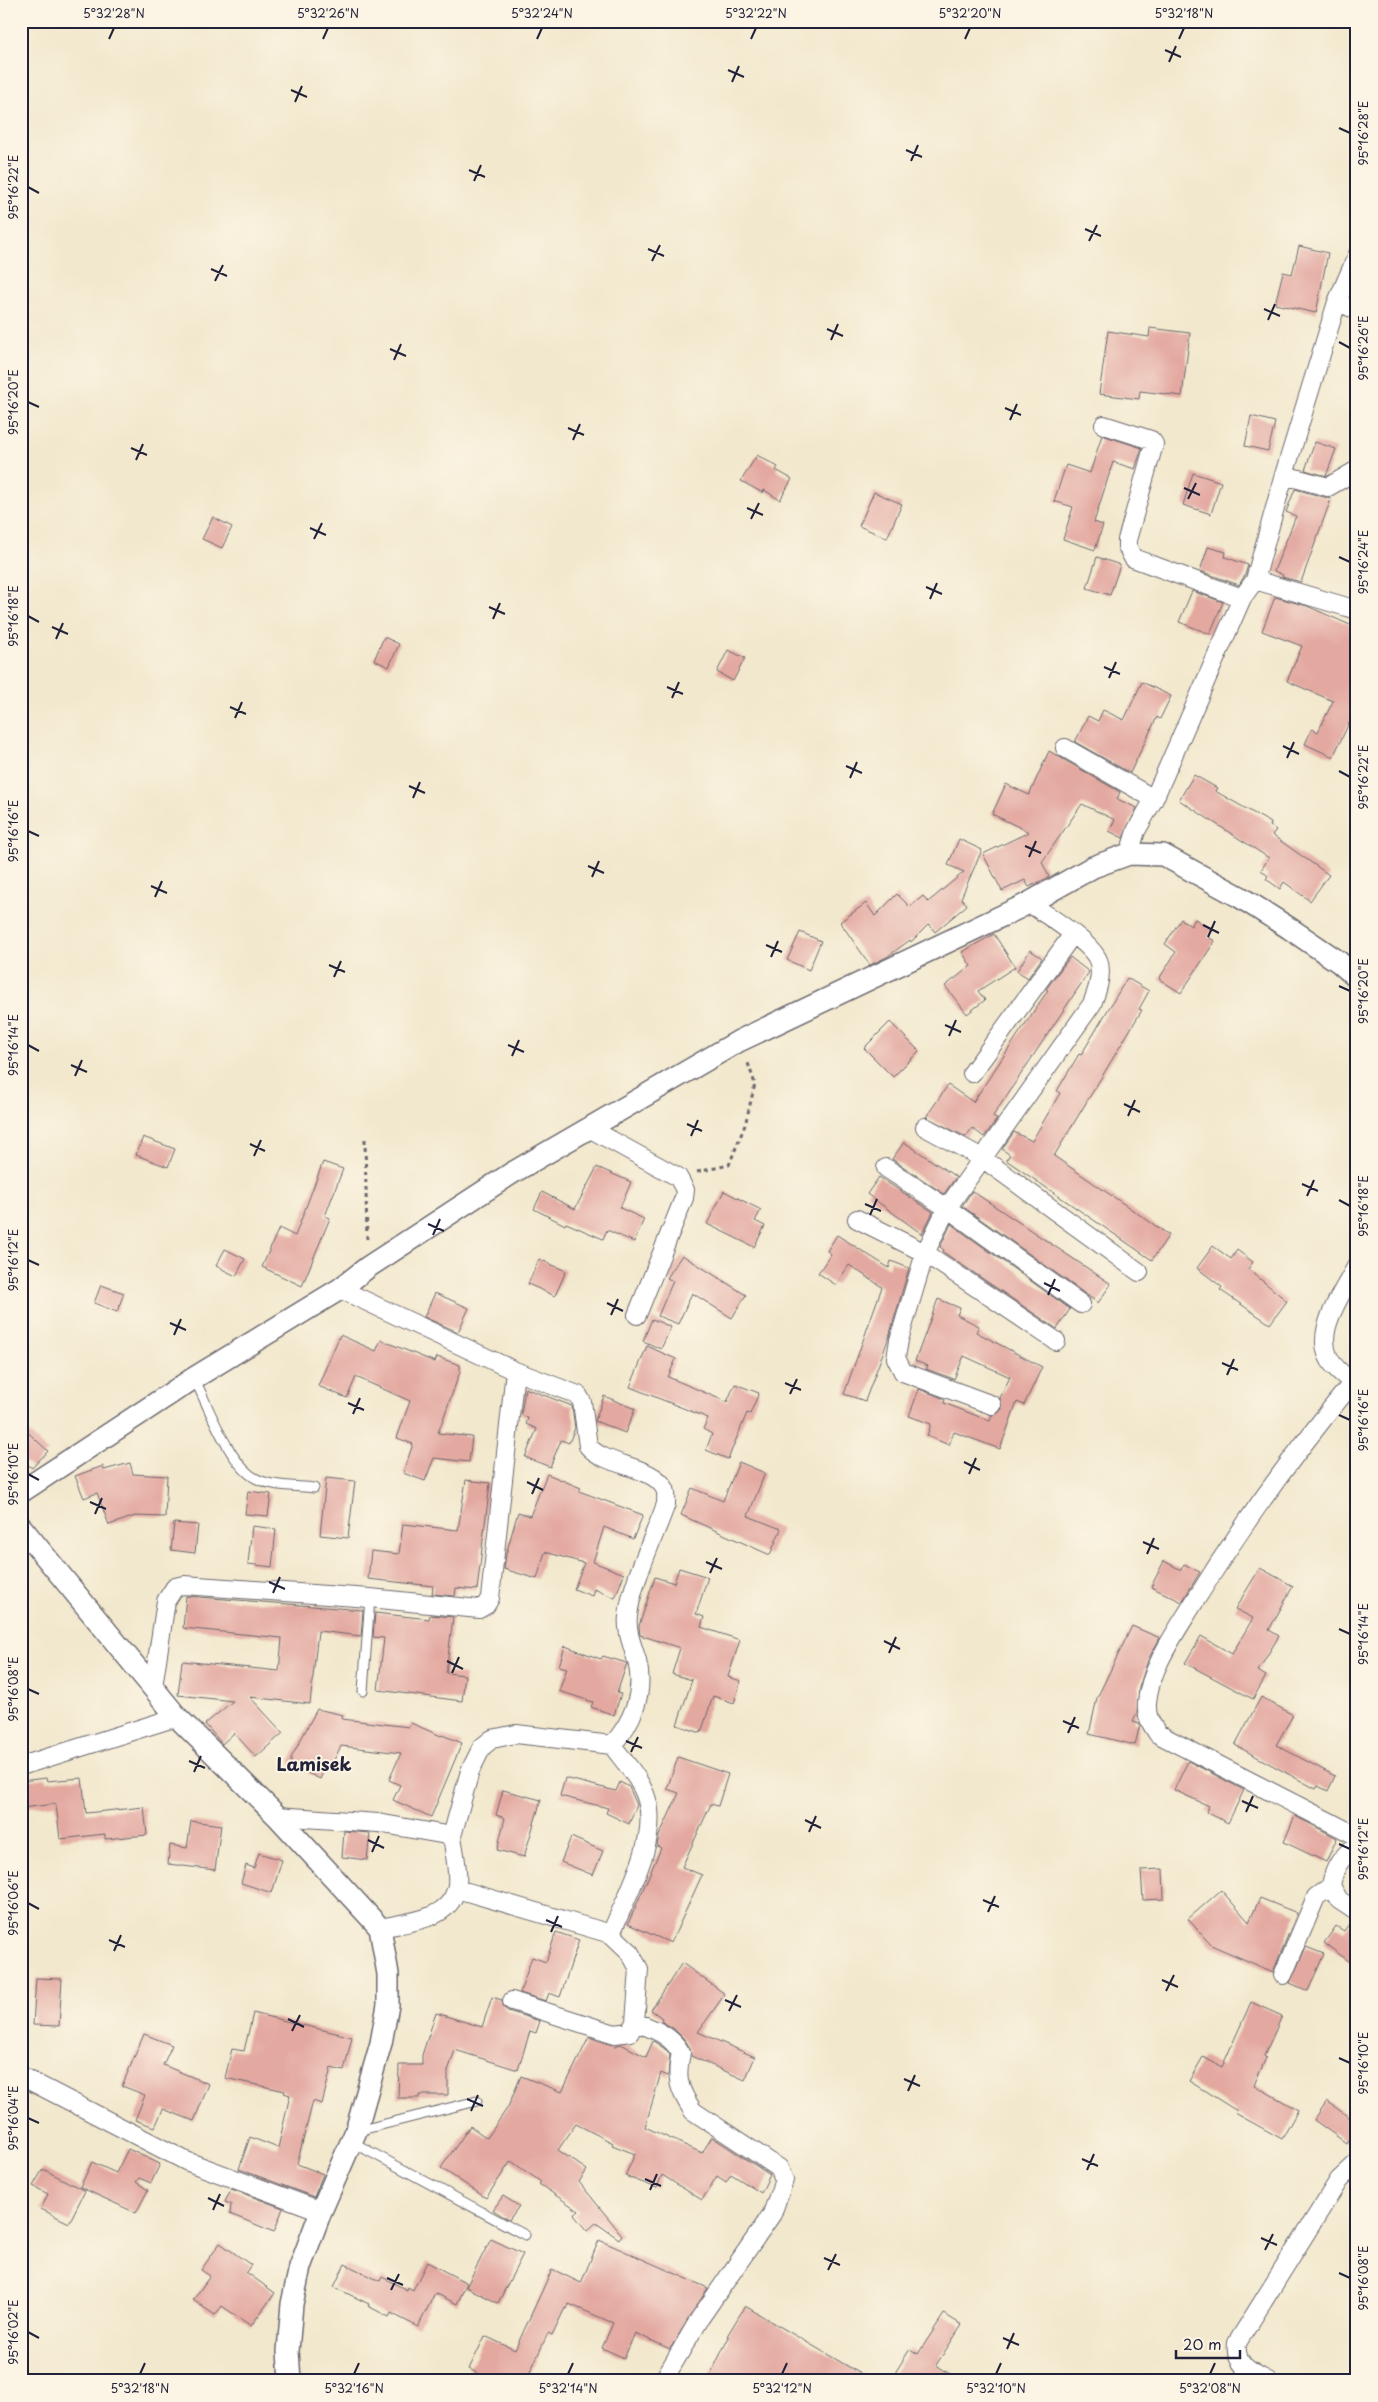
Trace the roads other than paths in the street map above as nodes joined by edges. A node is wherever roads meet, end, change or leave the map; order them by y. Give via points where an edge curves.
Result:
1 (1357, 256) edge
2 (1337, 302) junction
3 (1357, 310) edge
4 (1104, 425) dead end
5 (1357, 470) edge
6 (1284, 475) junction
7 (1255, 580) junction
8 (1242, 598) junction
9 (1357, 610) edge
10 (1065, 748) dead end
11 (1154, 799) junction
12 (1129, 854) junction
13 (1029, 903) junction
14 (1073, 934) junction
15 (1357, 978) edge
16 (972, 1073) dead end
17 (925, 1127) dead end
18 (589, 1128) junction
19 (982, 1158) junction
20 (886, 1168) dead end
21 (946, 1208) junction
22 (857, 1219) dead end
23 (925, 1253) junction
24 (1357, 1266) edge
25 (1138, 1272) dead end
26 (340, 1289) junction
27 (1081, 1304) dead end
28 (637, 1315) dead end
29 (1056, 1341) dead end
30 (515, 1371) junction
31 (194, 1378) junction
32 (1355, 1383) edge
33 (992, 1405) dead end
34 (314, 1488) dead end
35 (21, 1492) edge
36 (21, 1527) edge
37 (370, 1598) junction
38 (153, 1688) junction
39 (363, 1691) dead end
40 (178, 1717) junction
41 (612, 1745) junction
42 (21, 1766) edge
43 (277, 1816) junction
44 (452, 1836) junction
45 (1357, 1836) edge
46 (1357, 1845) edge
47 (1331, 1886) junction
48 (457, 1889) junction
49 (1357, 1912) edge
50 (380, 1928) junction
51 (611, 1934) junction
52 (1284, 1975) dead end
53 (512, 2001) dead end
54 (635, 2022) junction
55 (21, 2076) edge
56 (477, 2101) dead end
57 (354, 2137) junction
58 (1357, 2163) edge
59 (321, 2211) junction
60 (525, 2235) dead end
61 (290, 2381) edge
62 (662, 2381) edge
63 (1268, 2381) edge

1 - 2 street
2 - 3 street
2 - 6 street
4 - 8 street via 1151,440 1154,444 1127,540 1133,558
5 - 6 street via 1328,487
6 - 7 street
7 - 8 street
7 - 9 street
8 - 11 street
10 - 11 street
11 - 12 street via 1136,831
12 - 13 street via 1093,867
12 - 15 street via 1163,855 1240,897 1339,962
13 - 14 street
13 - 18 street via 739,1041
14 - 16 street
14 - 19 street via 1095,954 1099,962 1100,982 1092,1004
17 - 19 street
18 - 26 street via 512,1173
18 - 28 street via 678,1177 685,1190
19 - 21 street
19 - 25 street
20 - 21 street
21 - 23 street
21 - 27 street
22 - 23 street
23 - 29 street
23 - 33 street via 896,1358 904,1372
24 - 32 street via 1324,1329 1328,1360
26 - 30 street
26 - 31 street
30 - 37 street via 488,1602 479,1609
30 - 41 street via 578,1396 582,1402 586,1440 593,1452 648,1474 665,1489 666,1504 627,1617 628,1635 637,1663 637,1699 625,1730
31 - 34 lane via 236,1463 248,1474 269,1484
31 - 35 street
32 - 45 street via 1307,1437 1225,1552 1160,1658 1147,1702 1148,1720 1158,1734
36 - 38 street
37 - 38 street via 184,1585 175,1587 166,1601
37 - 39 lane
38 - 40 street
40 - 42 street
40 - 43 street
41 - 44 street via 516,1734 492,1739 482,1747 470,1771
41 - 51 street via 639,1782 647,1799 650,1820 648,1843
43 - 44 street via 378,1823
43 - 50 street
44 - 48 street
46 - 47 street via 1340,1859
47 - 49 street via 1339,1900
47 - 52 street via 1316,1897
48 - 50 street via 447,1908 437,1915
48 - 51 street
50 - 57 street via 388,1974 388,2005 381,2043
51 - 54 street via 629,1951 639,1969
53 - 54 street via 615,2034 630,2032
54 - 62 street via 658,2030 676,2043 681,2053 678,2078 693,2111 779,2168 784,2180 772,2214 700,2318
55 - 59 street via 186,2161
56 - 57 lane
57 - 59 street
57 - 60 lane
58 - 63 street via 1338,2180 1237,2343 1235,2353 1239,2362
59 - 61 street via 300,2267 292,2304 288,2351

